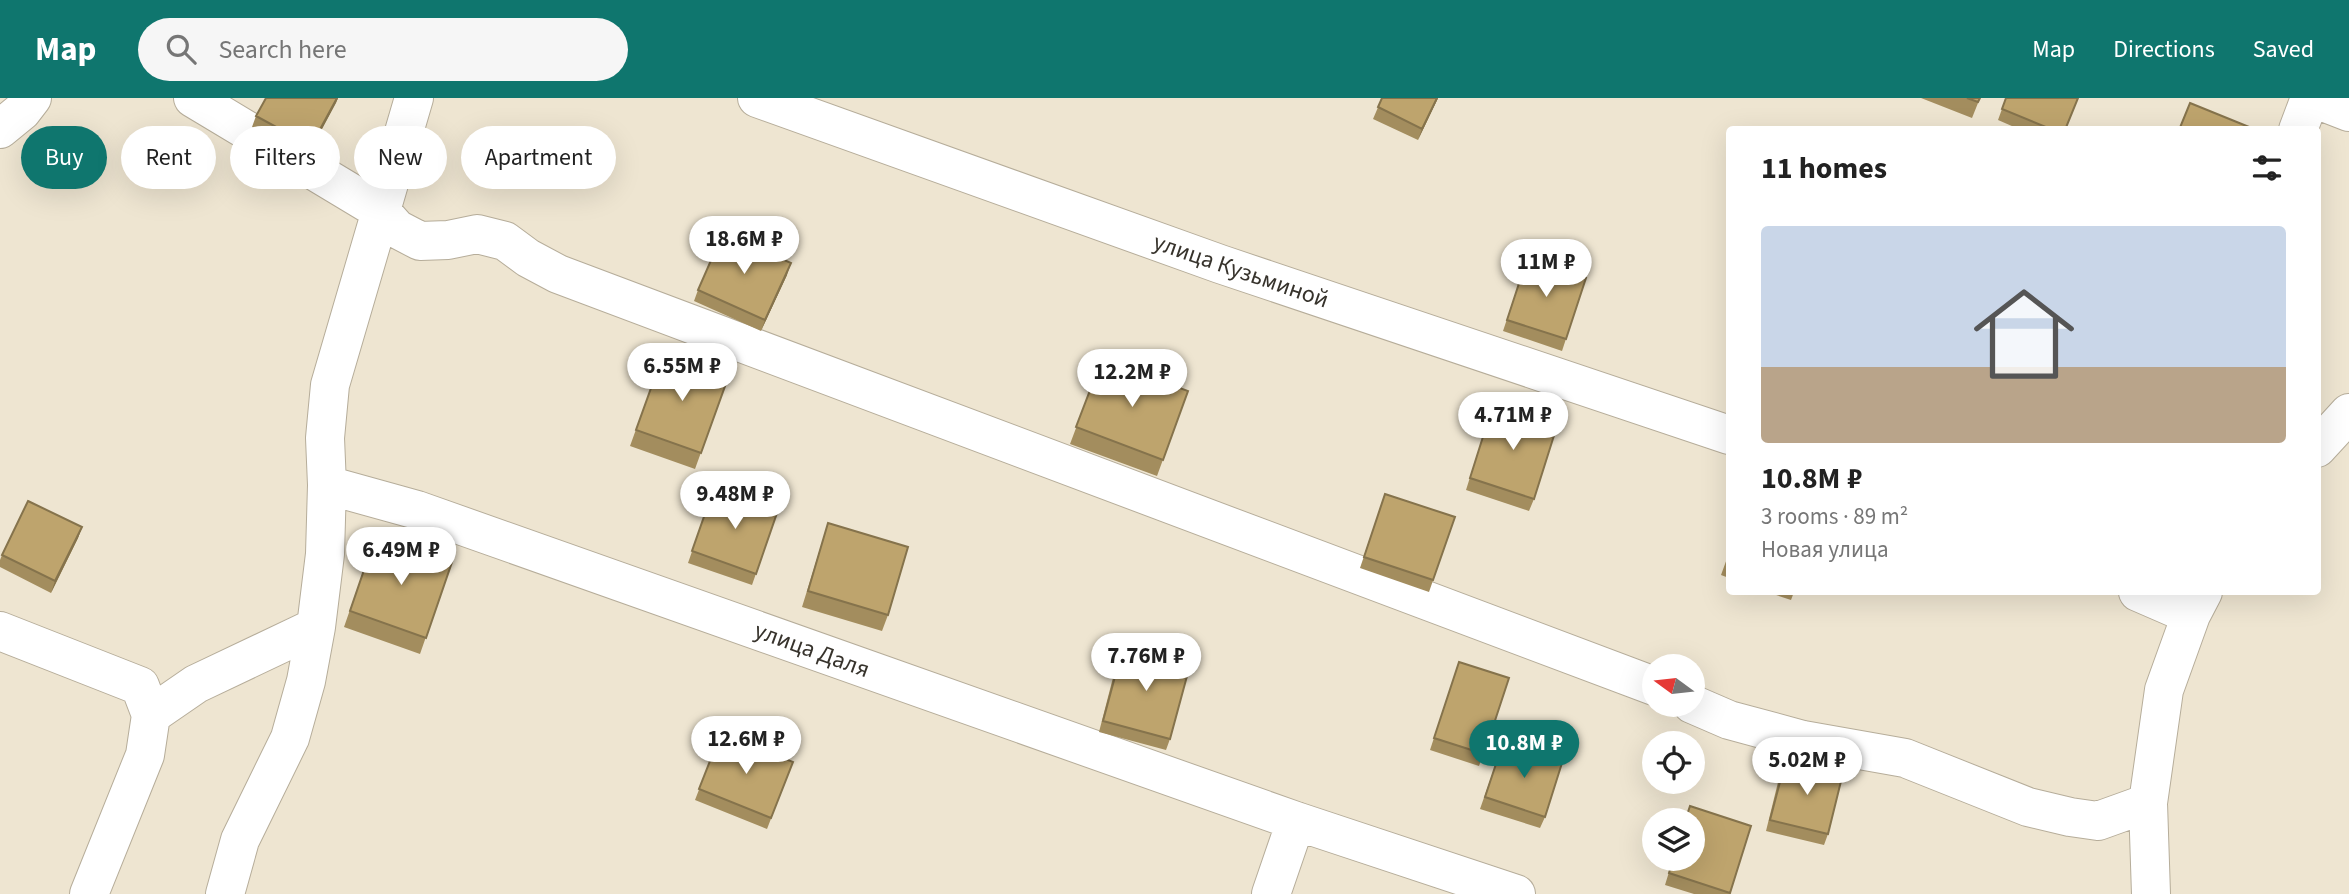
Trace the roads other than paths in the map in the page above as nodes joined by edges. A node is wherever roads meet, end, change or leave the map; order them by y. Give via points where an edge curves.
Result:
1 (32, 98) edge
2 (193, 98) edge
3 (414, 98) edge
4 (757, 98) edge
5 (2312, 98) edge
6 (2349, 112) edge
7 (2300, 126) edge
8 (0, 129) edge
9 (381, 211) junction
10 (2349, 413) edge
11 (1726, 434) edge
12 (2321, 444) edge
13 (327, 485) junction
14 (2154, 595) edge
15 (2197, 603) edge
16 (316, 627) junction
17 (0, 631) edge
18 (1642, 681) edge
19 (1705, 710) edge
20 (150, 715) junction
21 (2148, 803) junction
22 (1296, 821) junction
23 (89, 894) edge
24 (225, 894) edge
25 (1271, 894) edge
26 (1516, 894) edge
27 (2151, 894) edge

1 - 8 street
2 - 9 street
3 - 9 street
4 - 11 street, улица Кузьминой via 1220,264
5 - 6 street
5 - 7 street
9 - 13 street via 330,385
9 - 18 street via 397,229 420,240 477,234 505,241 558,274
10 - 12 street
13 - 16 street
13 - 22 street, улица Даля via 417,510
14 - 15 street
15 - 21 street via 2164,690
16 - 20 street via 196,684
16 - 24 street via 290,738 240,840
17 - 20 street via 140,686
19 - 21 street via 1802,740 1905,758 2028,807 2070,817 2098,821
20 - 23 street via 145,755
21 - 27 street
22 - 25 street
22 - 26 street, улица Даля

